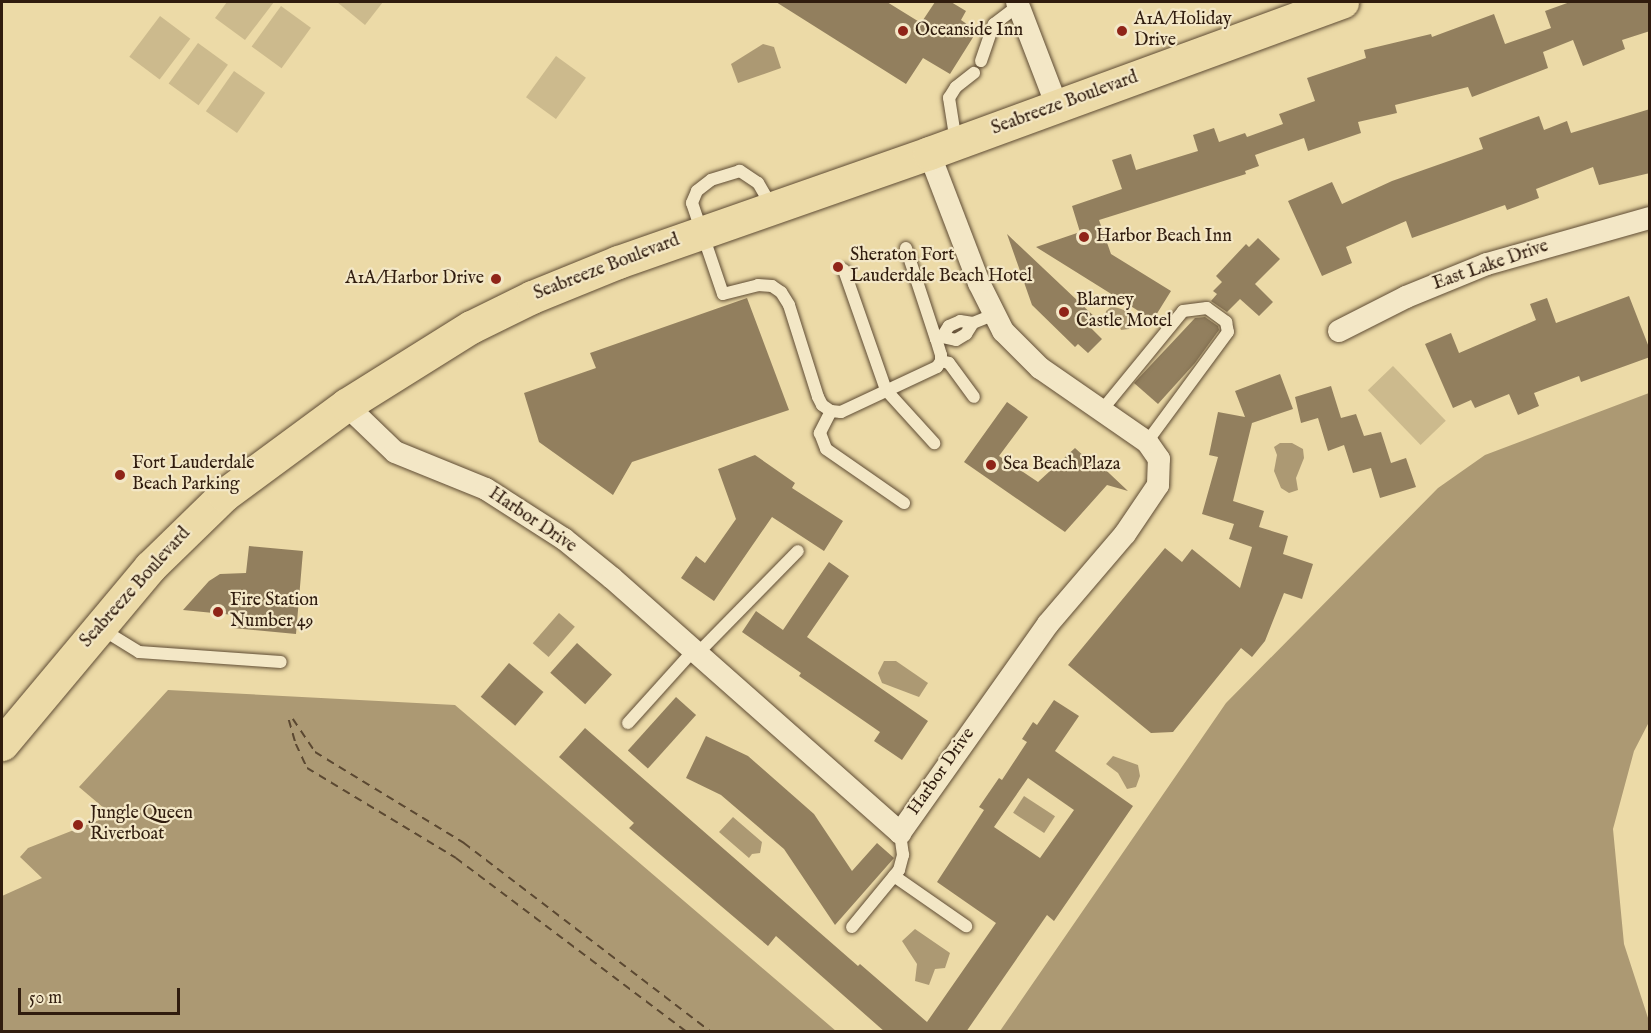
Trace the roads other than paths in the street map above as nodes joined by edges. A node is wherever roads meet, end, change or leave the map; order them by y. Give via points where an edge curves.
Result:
1 (1342, 2) edge
2 (1018, 3) edge
3 (981, 61) dead end
4 (974, 73) dead end
5 (1057, 106) junction
6 (942, 148) junction
7 (772, 207) junction
8 (1650, 218) edge
9 (702, 231) junction
10 (906, 248) dead end
11 (844, 270) dead end
12 (995, 314) junction
13 (1339, 331) dead end
14 (939, 338) junction
15 (941, 361) junction
16 (886, 390) junction
17 (974, 397) dead end
18 (346, 405) junction
19 (1102, 410) junction
20 (831, 411) junction
21 (1147, 442) junction
22 (934, 443) dead end
23 (904, 503) dead end
24 (798, 551) dead end
25 (99, 627) junction
26 (695, 652) junction
27 (281, 662) dead end
28 (628, 723) dead end
29 (2, 744) edge
30 (900, 833) junction
31 (894, 876) junction
32 (966, 926) dead end
33 (852, 927) dead end

1 - 5 main road, Seabreeze Boulevard
2 - 3 lane via 994,24
2 - 5 street
4 - 6 lane via 949,98
5 - 6 main road, Seabreeze Boulevard
6 - 7 main road, Seabreeze Boulevard
6 - 12 street via 979,283
7 - 9 main road, Seabreeze Boulevard
7 - 9 lane via 758,183 740,171 711,180 697,192 692,203
8 - 13 street, East Lake Drive via 1487,264 1406,297
9 - 18 main road, Seabreeze Boulevard via 532,297 471,327
9 - 20 lane via 725,300 758,285 772,286 781,292 789,305 818,397
10 - 14 lane
11 - 16 lane
12 - 14 lane via 974,323 956,340
12 - 19 street via 1004,331 1040,368
14 - 15 lane
15 - 16 lane via 937,367
15 - 17 lane via 948,363
16 - 20 lane via 841,412
16 - 22 lane
18 - 25 main road, Seabreeze Boulevard via 224,495 150,567
18 - 26 street, Harbor Drive via 395,452 486,489 564,539
19 - 21 street
19 - 21 lane via 1182,311 1208,308 1226,322 1228,332
20 - 23 lane via 820,433 826,449
21 - 30 street, Harbor Drive via 1159,459 1158,485 1125,534 1047,624
24 - 26 lane
25 - 27 lane via 139,652
25 - 29 main road, Seabreeze Boulevard
26 - 28 lane
26 - 30 street, Harbor Drive
30 - 31 lane via 903,855
31 - 32 lane
31 - 33 lane

